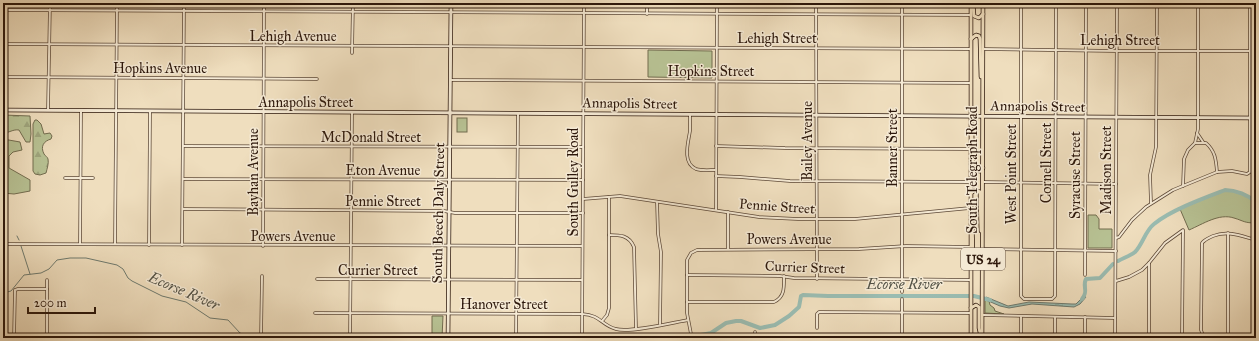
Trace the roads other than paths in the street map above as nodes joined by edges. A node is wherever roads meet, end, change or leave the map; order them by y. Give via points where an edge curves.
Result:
1 (50, 3) edge
2 (117, 3) edge
3 (184, 3) edge
4 (264, 3) edge
5 (353, 3) edge
6 (452, 3) edge
7 (584, 3) edge
8 (647, 3) edge
9 (717, 3) edge
10 (816, 3) edge
11 (902, 3) edge
12 (972, 3) edge
13 (983, 3) edge
14 (1021, 3) edge
15 (1056, 3) edge
16 (1086, 3) edge
17 (1117, 3) edge
18 (1157, 3) edge
19 (1198, 3) edge
20 (1250, 3) edge
21 (3, 10) edge
22 (50, 10) junction
23 (117, 11) junction
24 (184, 12) junction
25 (264, 12) junction
26 (353, 12) junction
27 (451, 13) junction
28 (584, 14) junction
29 (647, 14) junction
30 (717, 14) junction
31 (983, 14) junction
32 (816, 15) junction
33 (902, 15) junction
34 (970, 15) junction
35 (970, 39) junction
36 (3, 44) edge
37 (49, 44) junction
38 (117, 44) junction
39 (183, 45) junction
40 (264, 45) junction
41 (353, 46) junction
42 (451, 46) junction
43 (584, 47) junction
44 (716, 48) junction
45 (816, 48) junction
46 (902, 48) junction
47 (970, 49) junction
48 (983, 49) junction
49 (1021, 49) junction
50 (1056, 50) junction
51 (1085, 50) junction
52 (1198, 50) junction
53 (1250, 50) junction
54 (1116, 51) junction
55 (1157, 51) junction
56 (1256, 51) edge
57 (352, 53) dead end
58 (3, 77) edge
59 (49, 77) junction
60 (116, 78) junction
61 (183, 78) junction
62 (264, 79) junction
63 (317, 79) dead end
64 (451, 80) junction
65 (584, 80) junction
66 (716, 81) junction
67 (817, 82) junction
68 (902, 82) junction
69 (970, 83) junction
70 (983, 85) junction
71 (3, 110) edge
72 (48, 111) junction
73 (81, 111) junction
74 (116, 112) junction
75 (150, 112) junction
76 (183, 112) junction
77 (263, 113) junction
78 (352, 113) junction
79 (450, 114) junction
80 (518, 114) junction
81 (583, 114) junction
82 (690, 115) junction
83 (716, 115) junction
84 (817, 116) junction
85 (902, 116) junction
86 (971, 116) junction
87 (983, 116) junction
88 (1021, 117) junction
89 (1056, 117) junction
90 (1086, 118) junction
91 (1116, 118) junction
92 (1157, 118) junction
93 (1197, 118) junction
94 (1251, 118) junction
95 (1256, 118) edge
96 (971, 125) junction
97 (1197, 133) junction
98 (1203, 142) junction
99 (1195, 143) junction
100 (183, 146) junction
101 (263, 146) junction
102 (716, 146) junction
103 (351, 147) junction
104 (450, 147) junction
105 (583, 147) junction
106 (518, 148) junction
107 (817, 148) junction
108 (902, 148) junction
109 (970, 149) junction
110 (983, 168) junction
111 (716, 170) junction
112 (1217, 172) junction
113 (716, 176) junction
114 (65, 178) dead end
115 (81, 178) junction
116 (93, 178) dead end
117 (183, 179) junction
118 (263, 179) junction
119 (351, 180) junction
120 (450, 180) junction
121 (518, 180) junction
122 (583, 180) junction
123 (817, 181) junction
124 (902, 182) junction
125 (970, 182) junction
126 (983, 182) junction
127 (1021, 183) junction
128 (1056, 183) junction
129 (1086, 184) junction
130 (1116, 184) junction
131 (1183, 186) junction
132 (970, 193) junction
133 (609, 197) junction
134 (583, 199) junction
135 (657, 202) junction
136 (1151, 203) junction
137 (970, 208) junction
138 (183, 209) junction
139 (263, 210) junction
140 (351, 210) junction
141 (716, 210) junction
142 (450, 212) junction
143 (728, 212) junction
144 (517, 213) junction
145 (970, 213) junction
146 (582, 214) junction
147 (902, 214) junction
148 (817, 220) junction
149 (1228, 233) junction
150 (609, 235) junction
151 (983, 235) junction
152 (1116, 238) junction
153 (1255, 239) edge
154 (3, 244) edge
155 (80, 244) junction
156 (115, 244) junction
157 (149, 245) junction
158 (182, 245) junction
159 (263, 246) junction
160 (350, 246) junction
161 (450, 246) junction
162 (517, 246) junction
163 (582, 246) junction
164 (902, 246) junction
165 (970, 247) junction
166 (983, 248) junction
167 (728, 249) junction
168 (817, 249) junction
169 (1021, 249) junction
170 (1056, 250) junction
171 (1085, 251) junction
172 (1116, 251) junction
173 (983, 258) junction
174 (1149, 263) junction
175 (687, 275) junction
176 (1085, 275) dead end
177 (262, 276) dead end
178 (784, 276) junction
179 (817, 279) junction
180 (902, 279) junction
181 (47, 280) dead end
182 (317, 280) dead end
183 (350, 280) junction
184 (449, 280) junction
185 (516, 280) junction
186 (582, 280) junction
187 (971, 280) junction
188 (1116, 281) junction
189 (47, 289) junction
190 (902, 292) dead end
191 (1054, 298) joint
192 (902, 299) dead end
193 (687, 302) junction
194 (971, 308) junction
195 (350, 313) junction
196 (448, 313) junction
197 (902, 313) junction
198 (971, 313) junction
199 (315, 314) dead end
200 (516, 314) junction
201 (582, 314) junction
202 (983, 315) junction
203 (1021, 316) junction
204 (1056, 317) junction
205 (1085, 317) junction
206 (1115, 318) junction
207 (688, 320) junction
208 (602, 321) junction
209 (660, 325) junction
210 (817, 328) dead end
211 (636, 329) junction
212 (755, 332) dead end
213 (691, 334) dead end
214 (14, 338) edge
215 (47, 338) edge
216 (261, 338) edge
217 (350, 338) edge
218 (448, 338) edge
219 (516, 338) edge
220 (582, 338) edge
221 (755, 338) edge
222 (902, 338) edge
223 (971, 338) edge
224 (982, 338) edge
225 (1021, 338) edge
226 (1055, 338) edge
227 (1085, 338) edge
228 (1115, 338) edge
229 (1149, 338) edge
230 (1182, 338) edge
231 (1204, 338) edge
232 (1228, 338) edge
233 (1254, 338) edge

1 - 22 street
2 - 23 street
3 - 24 street
4 - 25 street, Bayhan Avenue
5 - 26 street
6 - 27 street, South Beech Daly Street
7 - 28 street, South Gulley Road
8 - 29 street
9 - 30 street
10 - 32 street, Bailey Avenue
11 - 33 street, Banner Street
12 - 31 main road via 974,16 979,18
12 - 34 main road, South Telegraph Road / US 24
13 - 31 main road, South Telegraph Road / US 24
14 - 49 street, West Point Street
15 - 50 street, Cornell Street
16 - 51 street, Syracuse Street
17 - 54 street, Madison Street
18 - 55 street
19 - 52 street
20 - 53 street
21 - 22 street
22 - 23 street
22 - 37 street
23 - 24 street
23 - 38 street
24 - 25 street
24 - 39 street
25 - 26 street
25 - 40 street, Bayhan Avenue
26 - 27 street
26 - 41 street
27 - 28 street
27 - 42 street, South Beech Daly Street
28 - 29 street
28 - 43 street, South Gulley Road
29 - 30 street
30 - 32 street
30 - 44 street
31 - 48 main road, South Telegraph Road / US 24
32 - 33 street
32 - 45 street, Bailey Avenue
33 - 34 street
33 - 46 street, Banner Street
34 - 35 main road, South Telegraph Road / US 24
35 - 47 main road, South Telegraph Road / US 24
35 - 70 main road via 976,35 980,39
36 - 37 street, Lehigh Avenue
37 - 38 street, Lehigh Avenue
37 - 59 street
38 - 39 street, Lehigh Avenue
38 - 60 street
39 - 40 street, Lehigh Avenue
39 - 61 street
40 - 41 street, Lehigh Avenue
40 - 62 street, Bayhan Avenue
41 - 42 street, Lehigh Avenue
41 - 57 street
42 - 43 street, Lehigh Avenue
42 - 64 street, South Beech Daly Street
43 - 44 street, Lehigh Street
43 - 65 street, South Gulley Road
44 - 45 street, Lehigh Street
44 - 66 street
45 - 46 street, Lehigh Street
45 - 67 street, Bailey Avenue
46 - 47 street, Lehigh Street
46 - 68 street, Banner Street
47 - 69 main road, South Telegraph Road / US 24
48 - 49 street, Lehigh Street
48 - 70 main road, South Telegraph Road / US 24
49 - 50 street, Lehigh Street
49 - 88 street, West Point Street
50 - 51 street, Lehigh Street
50 - 89 street, Cornell Street
51 - 54 street, Lehigh Street
51 - 90 street, Syracuse Street
52 - 53 street, Lehigh Street
52 - 55 street, Lehigh Street
52 - 93 street
53 - 56 street, Lehigh Street
53 - 94 street
54 - 55 street, Lehigh Street
54 - 91 street, Madison Street
55 - 92 street
58 - 59 street, Hopkins Avenue
59 - 60 street, Hopkins Avenue
59 - 72 street
60 - 61 street, Hopkins Avenue
60 - 74 street
61 - 62 street, Hopkins Avenue
61 - 76 street
62 - 63 street, Hopkins Avenue
62 - 77 street, Bayhan Avenue
64 - 65 street, Hopkins Street
64 - 79 street, South Beech Daly Street
65 - 66 street, Hopkins Street
65 - 81 street, South Gulley Road
66 - 67 street, Hopkins Street
66 - 83 street
67 - 68 street, Hopkins Street
67 - 84 street, Bailey Avenue
68 - 69 street, Hopkins Street
68 - 85 street, Banner Street
69 - 86 main road, South Telegraph Road / US 24
70 - 87 main road, South Telegraph Road / US 24
71 - 72 street, Annapolis Street
72 - 73 street, Annapolis Street
73 - 74 street, Annapolis Street
73 - 115 street
74 - 75 street, Annapolis Street
74 - 156 street
75 - 76 street, Annapolis Street
75 - 157 street
76 - 77 street, Annapolis Street
76 - 100 street
77 - 78 street, Annapolis Street
77 - 101 street, Bayhan Avenue
78 - 79 street, Annapolis Street
78 - 103 street
79 - 80 street, Annapolis Street
79 - 104 street, South Beech Daly Street
80 - 81 street, Annapolis Street
80 - 106 street
81 - 82 street, Annapolis Street
81 - 105 street, South Gulley Road
82 - 83 street, Annapolis Street
82 - 111 street via 687,146 689,161 698,169
83 - 84 street, Annapolis Street
83 - 102 street
84 - 85 street, Annapolis Street
84 - 107 street, Bailey Avenue
85 - 86 street, Annapolis Street
85 - 108 street, Banner Street
86 - 87 street, Annapolis Street
86 - 96 main road, South Telegraph Road / US 24
87 - 88 street, Annapolis Street
87 - 110 main road, South Telegraph Road / US 24
88 - 89 street, Annapolis Street
88 - 127 street, West Point Street
89 - 90 street, Annapolis Street
89 - 128 street, Cornell Street
90 - 91 street, Annapolis Street
90 - 129 street, Syracuse Street
91 - 92 street, Annapolis Street
91 - 130 street, Madison Street
92 - 93 street, Annapolis Street
92 - 136 street via 1156,150 1150,175
93 - 94 street, Annapolis Street
93 - 97 street
94 - 95 street, Annapolis Street
94 - 112 street via 1250,172
96 - 109 main road, South Telegraph Road / US 24
96 - 110 main road via 974,168 980,171
97 - 98 street
97 - 99 street
98 - 99 street
98 - 112 street via 1215,154
99 - 131 street via 1185,156
100 - 101 street, McDonald Street
100 - 117 street
101 - 103 street, McDonald Street
101 - 118 street, Bayhan Avenue
102 - 107 street
102 - 111 street
103 - 104 street, McDonald Street
103 - 119 street
104 - 106 street, McDonald Street
104 - 120 street, South Beech Daly Street
105 - 106 street, McDonald Street
105 - 122 street, South Gulley Road
106 - 121 street
107 - 108 street
107 - 123 street, Bailey Avenue
108 - 109 street
108 - 124 street, Banner Street
109 - 125 main road, South Telegraph Road / US 24
110 - 126 main road, South Telegraph Road / US 24
111 - 113 street
112 - 131 street
113 - 123 street
113 - 141 street
114 - 115 street
115 - 116 street
115 - 155 street
117 - 118 street, Eton Avenue
117 - 138 street
118 - 119 street, Eton Avenue
118 - 139 street, Bayhan Avenue
119 - 120 street, Eton Avenue
119 - 140 street
120 - 121 street, Eton Avenue
120 - 142 street, South Beech Daly Street
121 - 122 street, Eton Avenue
121 - 144 street
122 - 134 street, South Gulley Road
123 - 124 street
123 - 148 street, Bailey Avenue
124 - 125 street
124 - 147 street, Banner Street
125 - 132 main road, South Telegraph Road / US 24
126 - 127 street
126 - 151 main road, South Telegraph Road / US 24
127 - 128 street
127 - 169 street, West Point Street
128 - 129 street
128 - 170 street, Cornell Street
129 - 130 street
129 - 171 street, Syracuse Street
130 - 152 street, Madison Street
131 - 136 street
132 - 137 main road, South Telegraph Road / US 24
132 - 151 main road via 975,190 980,192 980,223
133 - 134 street, Pennie Street
133 - 135 street, Pennie Street via 620,196
133 - 150 street
134 - 146 street, South Gulley Road
135 - 141 street, Pennie Street
135 - 209 street via 661,252
136 - 152 street
137 - 145 main road, South Telegraph Road / US 24
137 - 147 street, Pennie Street
138 - 139 street, Pennie Street
138 - 158 street
139 - 140 street, Pennie Street
139 - 159 street, Bayhan Avenue
140 - 142 street, Pennie Street
140 - 160 street
141 - 143 street, Pennie Street
142 - 144 street, Pennie Street
142 - 161 street, South Beech Daly Street
143 - 148 street, Pennie Street
143 - 167 street
144 - 146 street, Pennie Street
144 - 162 street
145 - 165 main road, South Telegraph Road / US 24
145 - 173 main road via 973,257 978,262
146 - 163 street, South Gulley Road
147 - 148 street, Pennie Street
147 - 164 street, Banner Street
148 - 168 street, Bailey Avenue
149 - 153 street
149 - 231 street via 1204,240 1201,245 1200,330
149 - 232 street
150 - 208 street via 609,308
150 - 211 street via 622,236 631,241 635,250
151 - 166 main road, South Telegraph Road / US 24
152 - 172 street, Madison Street
153 - 233 street
154 - 155 street, Powers Avenue
155 - 156 street, Powers Avenue
156 - 157 street, Powers Avenue
157 - 158 street, Powers Avenue
158 - 159 street, Powers Avenue
159 - 160 street, Powers Avenue
160 - 161 street, Powers Avenue
160 - 183 street
161 - 162 street, Powers Avenue
161 - 184 street, South Beech Daly Street
162 - 163 street, Powers Avenue
162 - 185 street
163 - 186 street, South Gulley Road
164 - 165 street, Powers Avenue
164 - 168 street, Powers Avenue
164 - 180 street, Banner Street
165 - 187 main road, South Telegraph Road / US 24
166 - 169 street
166 - 173 main road, South Telegraph Road / US 24
167 - 168 street, Powers Avenue
167 - 175 street, Powers Avenue via 700,249 693,252 688,258
168 - 179 street, Bailey Avenue
169 - 170 street
169 - 191 street, West Point Street via 1022,298
170 - 171 street
170 - 191 street, Cornell Street
171 - 172 street
171 - 176 street, Syracuse Street
172 - 188 street, Madison Street
173 - 202 main road, South Telegraph Road / US 24
174 - 188 street via 1134,275
174 - 229 street
174 - 230 street via 1165,243 1183,230
175 - 178 street, Currier Street
175 - 193 street, Powers Avenue
177 - 216 street
178 - 179 street, Currier Street
178 - 193 street via 783,294 774,302
179 - 180 street, Currier Street
180 - 187 street, Currier Street
180 - 190 street, Banner Street
181 - 189 street
182 - 183 street, Currier Street
183 - 184 street, Currier Street
183 - 195 street
184 - 185 street, Currier Street
184 - 196 street, South Beech Daly Street
185 - 186 street, Currier Street
185 - 200 street
186 - 201 street, South Gulley Road
187 - 194 main road, South Telegraph Road / US 24
188 - 206 street, Madison Street
189 - 214 street via 16,290
189 - 215 street
192 - 197 street
193 - 207 street, Powers Avenue
194 - 198 main road, South Telegraph Road / US 24
194 - 224 main road via 974,305 979,307 979,328
195 - 196 street, Hanover Street
195 - 199 street, Hanover Street
195 - 217 street
196 - 200 street, Hanover Street
196 - 218 street, South Beech Daly Street
197 - 198 street
197 - 210 street via 818,313
197 - 222 street
198 - 223 main road, South Telegraph Road / US 24
200 - 201 street, Hanover Street
200 - 219 street
201 - 208 street, Hanover Street
201 - 220 street, South Gulley Road
202 - 203 street
202 - 224 main road, South Telegraph Road / US 24
203 - 204 street
203 - 225 street
204 - 205 street
204 - 226 street
205 - 206 street
205 - 227 street
206 - 228 street, Madison Street
207 - 209 street, Hanover Street
207 - 213 street, Powers Avenue
208 - 211 street, Hanover Street via 617,329
209 - 211 street, Hanover Street
212 - 221 street

